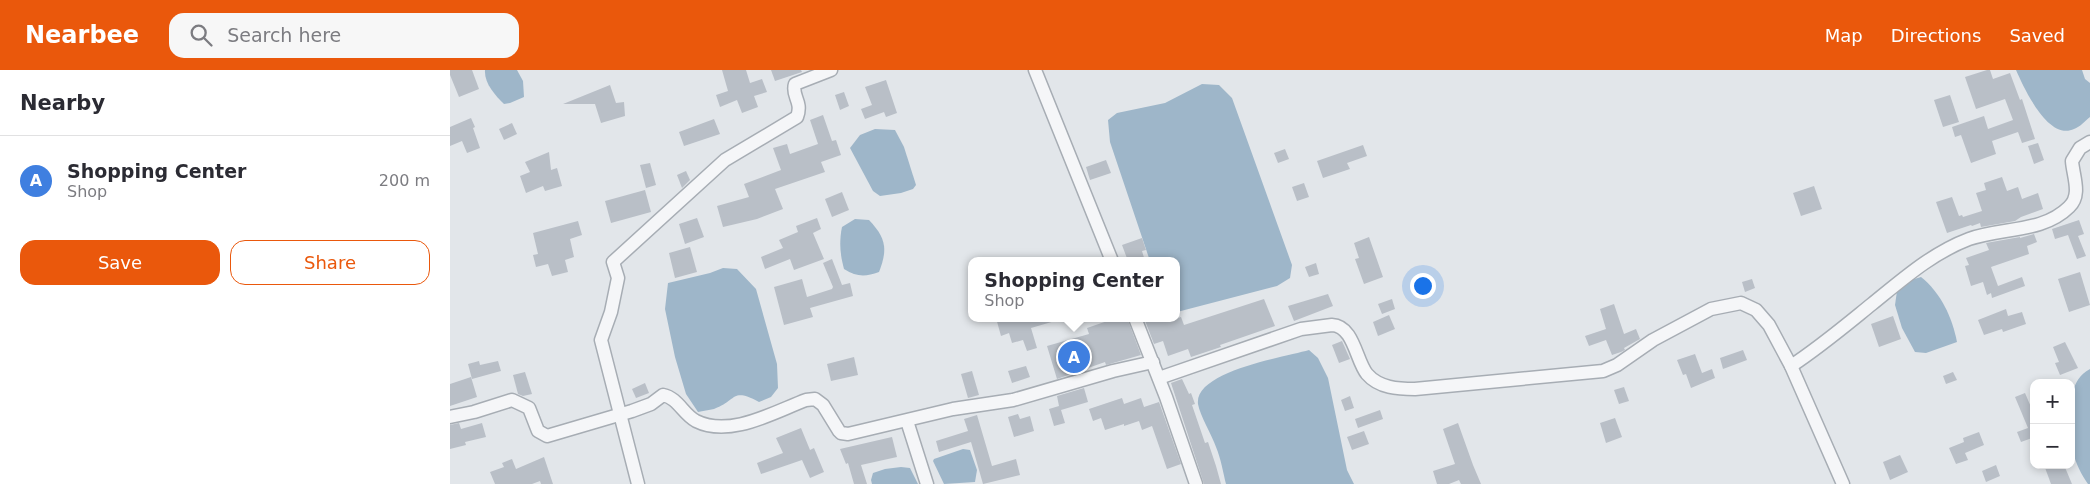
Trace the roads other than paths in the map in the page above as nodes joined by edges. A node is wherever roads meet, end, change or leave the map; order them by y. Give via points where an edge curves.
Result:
1 (830, 70) edge
2 (1035, 70) edge
3 (2090, 142) edge
4 (1110, 257) edge
5 (1137, 322) edge
6 (1153, 362) junction
7 (1791, 366) junction
8 (1159, 378) junction
9 (621, 414) junction
10 (450, 417) edge
11 (907, 421) junction
12 (638, 484) edge
13 (927, 484) edge
14 (1196, 484) edge
15 (1843, 484) edge

1 - 9 street via 794,84 800,105 797,117 725,160 613,262 618,278 601,340
2 - 4 street
3 - 7 street via 2080,148 2072,160 2076,188 2075,199 2069,207 2039,225 1990,233 1950,247 1917,266 1837,333
5 - 6 street
6 - 8 street
6 - 11 street via 1013,400 953,409
7 - 8 street via 1764,318 1756,310 1741,304 1711,309 1652,340 1617,365 1603,371 1576,375 1394,389 1367,374 1346,332 1338,325 1332,325 1301,329
7 - 15 street
8 - 14 street
9 - 10 street via 547,436 538,431 528,408 512,400
9 - 11 street via 651,404 663,395 670,396 694,420 720,428 745,423 815,399 823,405 841,433
9 - 12 street
11 - 13 street

